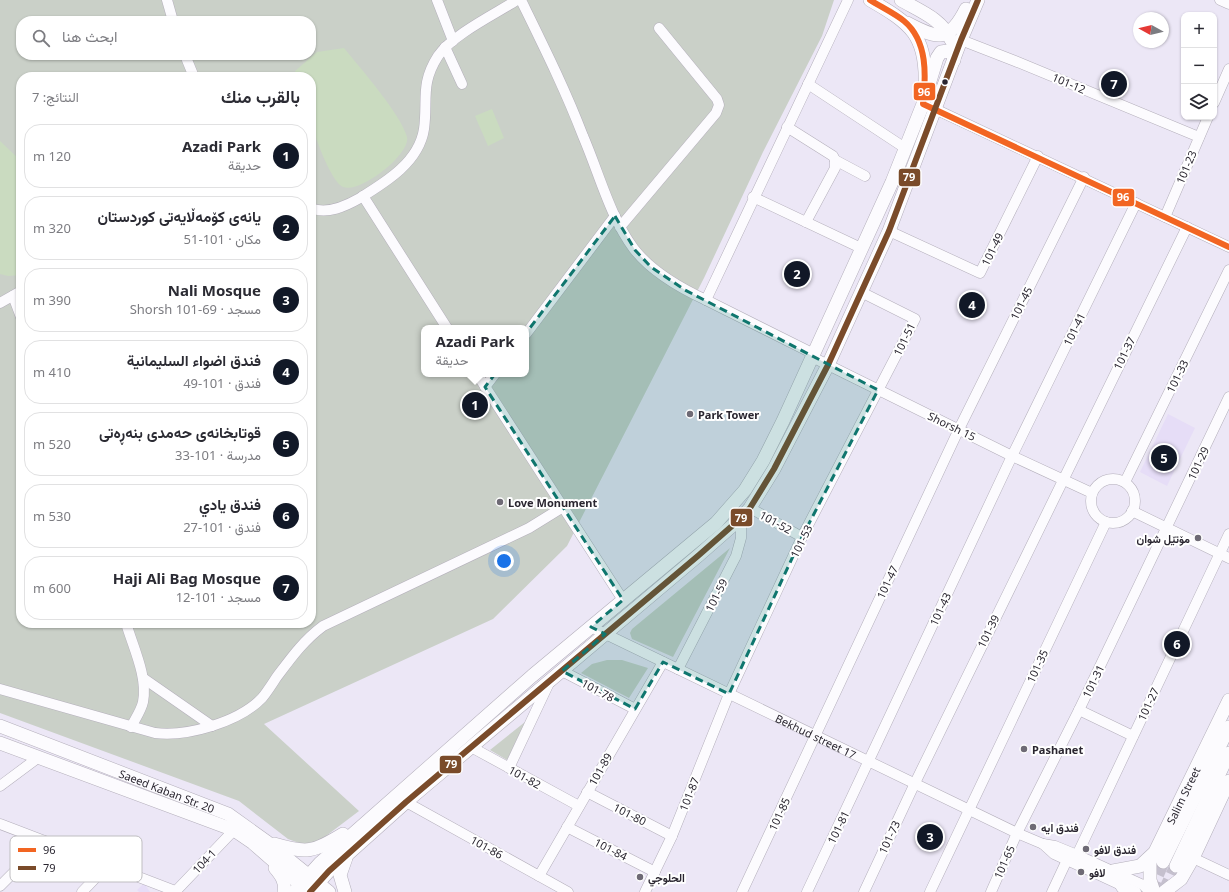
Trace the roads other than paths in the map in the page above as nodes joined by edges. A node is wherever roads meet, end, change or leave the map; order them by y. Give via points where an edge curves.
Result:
1 (166, 0) edge
2 (437, 0) edge
3 (517, 0) edge
4 (521, 0) edge
5 (848, 0) edge
6 (870, 0) edge
7 (900, 0) edge
8 (970, 0) edge
9 (978, 0) edge
10 (1220, 0) edge
11 (1229, 4) edge
12 (172, 16) edge
13 (906, 22) junction
14 (659, 28) dead end
15 (948, 33) junction
16 (961, 40) junction
17 (449, 44) junction
18 (187, 60) edge
19 (954, 60) junction
20 (1229, 71) edge
21 (192, 72) edge
22 (462, 84) dead end
23 (808, 84) junction
24 (1217, 97) edge
25 (929, 106) junction
26 (1207, 120) edge
27 (787, 127) junction
28 (1199, 137) junction
29 (906, 148) junction
30 (1038, 156) junction
31 (835, 160) junction
32 (865, 176) dead end
33 (1084, 178) junction
34 (363, 196) junction
35 (753, 197) junction
36 (1136, 203) junction
37 (316, 209) edge
38 (615, 216) junction
39 (1165, 217) junction
40 (806, 222) junction
41 (620, 227) junction
42 (1187, 227) junction
43 (889, 231) junction
44 (1229, 247) edge
45 (861, 248) junction
46 (1229, 270) edge
47 (861, 292) junction
48 (16, 294) edge
49 (706, 300) junction
50 (0, 303) edge
51 (445, 325) edge
52 (529, 330) edge
53 (813, 355) junction
54 (828, 365) junction
55 (479, 377) edge
56 (493, 377) edge
57 (485, 387) junction
58 (878, 390) junction
59 (1229, 397) edge
60 (959, 429) junction
61 (1012, 456) junction
62 (1062, 480) junction
63 (1124, 482) junction
64 (1092, 493) junction
65 (563, 507) junction
66 (750, 508) junction
67 (1132, 510) junction
68 (741, 518) junction
69 (1106, 522) junction
70 (1166, 529) junction
71 (1229, 534) edge
72 (802, 537) junction
73 (1224, 556) edge
74 (623, 600) junction
75 (591, 627) junction
76 (128, 628) edge
77 (605, 634) junction
78 (663, 662) junction
79 (678, 669) junction
80 (562, 671) junction
81 (143, 678) junction
82 (550, 680) junction
83 (0, 681) edge
84 (0, 689) edge
85 (10, 692) junction
86 (729, 694) junction
87 (1229, 700) edge
88 (635, 709) junction
89 (1079, 710) junction
90 (0, 726) edge
91 (212, 726) junction
92 (131, 727) junction
93 (1229, 727) edge
94 (815, 736) junction
95 (1133, 736) junction
96 (0, 743) edge
97 (471, 747) junction
98 (1229, 753) edge
99 (39, 757) junction
100 (869, 762) junction
101 (509, 768) junction
102 (1229, 781) edge
103 (915, 783) junction
104 (0, 786) edge
105 (587, 792) junction
106 (406, 802) junction
107 (579, 806) junction
108 (969, 810) junction
109 (369, 819) junction
110 (0, 824) edge
111 (567, 827) junction
112 (234, 830) junction
113 (1017, 833) junction
114 (32, 836) edge
115 (672, 836) junction
116 (267, 842) junction
117 (253, 843) junction
118 (1043, 844) junction
119 (352, 850) junction
120 (1155, 851) junction
121 (1077, 855) junction
122 (1193, 858) junction
123 (1067, 860) junction
124 (1164, 862) tunnel mouth
125 (1176, 866) tunnel mouth
126 (1113, 871) junction
127 (655, 872) junction
128 (1149, 872) junction
129 (1229, 875) edge
130 (10, 876) edge
131 (539, 876) junction
132 (142, 878) edge
133 (92, 882) edge
134 (1178, 882) junction
135 (0, 886) edge
136 (302, 886) edge
137 (314, 888) edge
138 (1138, 888) edge
139 (1124, 889) edge
140 (178, 891) edge
141 (82, 892) edge
142 (284, 892) edge
143 (329, 892) edge
144 (345, 892) edge
145 (568, 892) edge
146 (645, 892) edge
147 (742, 892) edge
148 (806, 892) edge
149 (864, 892) edge
150 (930, 892) edge
151 (990, 892) edge
152 (1052, 892) edge
153 (1150, 892) edge
154 (1154, 892) edge
155 (1164, 892) edge

1 - 12 street
2 - 17 street
3 - 17 street
4 - 38 street, Shorsh 15 via 558,78
5 - 23 street
6 - 13 main road
7 - 15 main road via 938,22
8 - 15 main road via 959,22
9 - 16 main road
10 - 11 street
13 - 15 main road via 932,35 941,36
13 - 25 main road via 913,31 923,56
14 - 41 street via 717,99 719,105 716,112
15 - 19 main road
16 - 19 main road
16 - 28 street, 101-12
17 - 22 street
17 - 34 street via 430,69 426,82 424,128 417,149 397,173
18 - 21 street
19 - 25 main road via 952,53 948,51 939,55
20 - 24 street
23 - 27 street
23 - 29 street
25 - 29 main road
25 - 30 street
25 - 43 main road
26 - 28 street, 101-23
27 - 31 street via 833,156
27 - 35 street
28 - 39 street, 101-23
29 - 45 main road
30 - 33 street
30 - 43 street, 101-49 via 980,274
31 - 32 street
31 - 40 street via 835,168
33 - 36 street
33 - 60 street, 101-45
34 - 37 street via 337,208 324,211
34 - 51 street
35 - 40 street
35 - 49 street
36 - 39 street
36 - 61 street, 101-41
38 - 41 street, Shorsh 15
38 - 52 street
39 - 42 street
40 - 45 street
41 - 49 street, Shorsh 15 via 635,250 651,267 685,290
42 - 44 street
42 - 62 street, 101-37
43 - 47 main road
45 - 53 main road
46 - 63 street, 101-33
47 - 54 main road
47 - 58 street, 101-51 via 915,319
48 - 50 street
49 - 53 street, Shorsh 15
53 - 54 street, Shorsh 15
53 - 74 main road via 766,455 745,490 716,523
54 - 58 street, Shorsh 15
54 - 66 main road
55 - 57 street
56 - 57 street
57 - 65 street
58 - 60 street, Shorsh 15
58 - 72 street, 101-53
59 - 70 street, 101-29
60 - 61 street, Shorsh 15
60 - 94 street, 101-47
61 - 62 street, Shorsh 15
61 - 100 street, 101-43
62 - 64 street, Shorsh 15
62 - 103 street, 101-39
63 - 64 street via 1118,479 1106,480 1095,487
63 - 67 street via 1133,492
64 - 69 street via 1090,500 1094,513
65 - 74 street
65 - 91 street via 529,528 323,626 297,649 262,698 238,714
66 - 68 main road
66 - 72 street, 101-52
67 - 69 street via 1124,520
67 - 70 street
68 - 77 main road
68 - 79 street, 101-59 via 741,538 736,556
69 - 108 street, 101-35
70 - 73 street
70 - 89 street, 101-31
71 - 73 street, 101-27
72 - 86 street, 101-53
73 - 95 street, 101-27
74 - 75 main road
75 - 77 street, Bekhud street 17
75 - 109 main road
76 - 81 street
77 - 78 street, Bekhud street 17
77 - 80 main road
78 - 79 street, Bekhud street 17
78 - 88 street, 101-89
79 - 86 street, Bekhud street 17
80 - 82 main road
80 - 88 street, 101-78
81 - 91 street
81 - 92 street via 143,703
82 - 97 main road
82 - 101 street
83 - 85 street
84 - 85 street
85 - 92 street
86 - 94 street, Bekhud street 17
86 - 115 street, 101-87
87 - 120 main road, Salim Street
88 - 105 street, 101-89
89 - 95 street
89 - 113 street, 101-31
90 - 116 main road, Saeed Kaban Str. 20 via 228,814
91 - 92 street via 175,734 155,733
93 - 124 main road, Salim Street
94 - 100 street, Bekhud street 17
94 - 147 street, 101-85
95 - 121 street, 101-27
96 - 99 main road, Saeed Kaban Str. 20
97 - 101 street, 101-82
97 - 106 main road
98 - 125 main road
99 - 104 street
99 - 112 main road, Saeed Kaban Str. 20
100 - 103 street, Bekhud street 17
100 - 148 street, 101-81
101 - 107 street, 101-82
102 - 122 main road
103 - 108 street, Bekhud street 17
103 - 149 street, 101-73
105 - 107 street, 101-89
105 - 115 street, 101-80
106 - 119 main road
106 - 131 street, 101-86
107 - 111 street, 101-89
108 - 113 street, Bekhud street 17
108 - 150 street, 101-35
109 - 116 main road via 323,846 311,850 298,850
109 - 136 main road
110 - 114 street
111 - 127 street, 101-84
111 - 131 street, 101-89
112 - 117 main road, Saeed Kaban Str. 20
112 - 140 street, 104-1
113 - 118 street, Bekhud street 17
113 - 151 street, 101-65
115 - 127 street, 101-87
116 - 136 main road, Saeed Kaban Str. 20
117 - 136 main road, Saeed Kaban Str. 20
117 - 142 main road via 282,878
118 - 121 street, Bekhud street 17
118 - 123 street, Bekhud street 17 via 1051,852
119 - 137 main road
119 - 144 main road via 342,865 340,875
120 - 126 main road via 1140,866
120 - 128 main road, Salim Street
121 - 126 street, Bekhud street 17
122 - 129 street
122 - 134 main road
123 - 139 street, Bekhud street 17
123 - 152 street
126 - 138 street, Bekhud street 17
127 - 146 street, 101-87
128 - 134 main road via 1158,884
128 - 154 main road, Salim Street
130 - 135 street
131 - 145 street, 101-86
132 - 140 street
133 - 141 street
134 - 155 main road
136 - 137 main road, Saeed Kaban Str. 20
137 - 143 main road, Saeed Kaban Str. 20
138 - 139 street, Bekhud street 17
138 - 153 street

